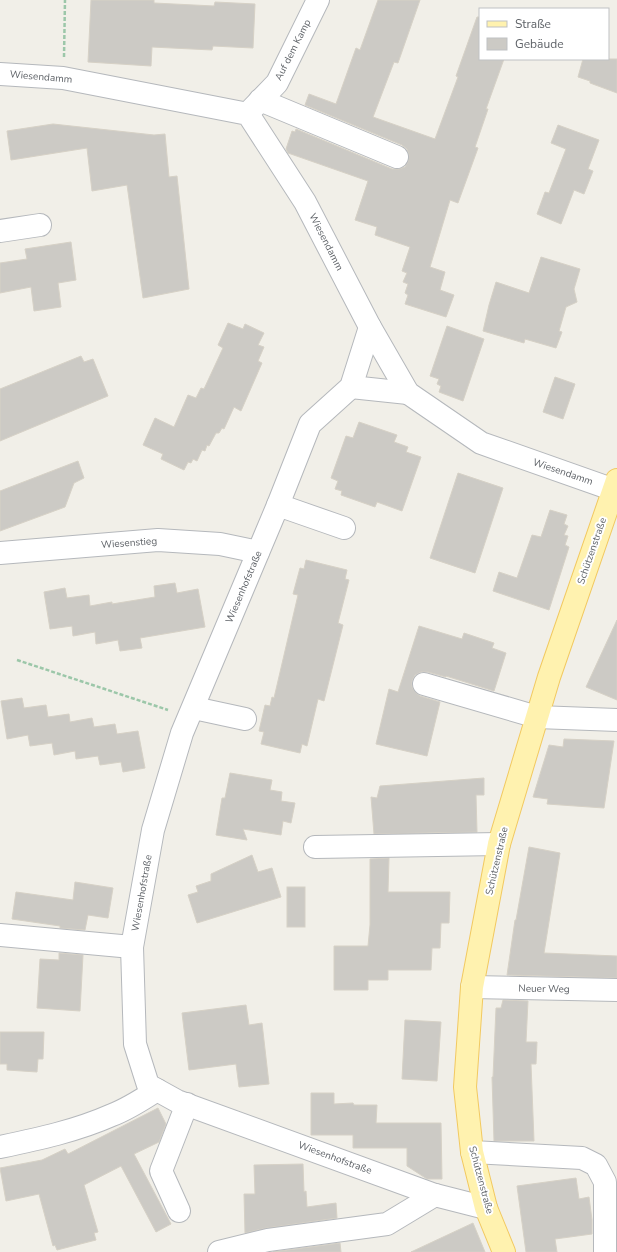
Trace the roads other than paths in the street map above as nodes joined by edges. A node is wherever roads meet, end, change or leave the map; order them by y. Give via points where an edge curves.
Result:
1 (318, 0) edge
2 (0, 74) edge
3 (254, 107) junction
4 (398, 157) dead end
5 (40, 225) dead end
6 (0, 231) edge
7 (370, 327) junction
8 (351, 387) junction
9 (408, 393) junction
10 (616, 487) edge
11 (278, 505) junction
12 (344, 528) dead end
13 (258, 552) junction
14 (0, 553) edge
15 (424, 684) dead end
16 (192, 712) junction
17 (537, 717) junction
18 (244, 719) dead end
19 (617, 720) edge
20 (499, 844) junction
21 (314, 847) dead end
22 (0, 935) edge
23 (132, 947) junction
24 (472, 987) junction
25 (617, 990) edge
26 (157, 1090) junction
27 (187, 1104) junction
28 (0, 1147) edge
29 (472, 1152) junction
30 (435, 1195) junction
31 (486, 1208) junction
32 (179, 1211) dead end
33 (218, 1252) edge
34 (504, 1252) edge
35 (605, 1252) edge

1 - 3 street, Auf dem Kamp via 277,83
2 - 3 street, Wiesendamm via 63,78
3 - 4 street
3 - 7 street, Wiesendamm
5 - 6 street
7 - 8 street
7 - 9 street, Wiesendamm
8 - 9 street
8 - 11 street, Wiesenhofstraße via 310,424
9 - 10 street, Wiesendamm via 481,443
10 - 17 main road, Schützenstraße
11 - 12 street
11 - 13 street, Wiesenhofstraße
13 - 14 street, Wiesenstieg via 220,544 158,540
13 - 16 street, Wiesenhofstraße
15 - 17 street
16 - 18 street
16 - 23 street, Wiesenhofstraße via 182,733 153,830
17 - 19 street
17 - 20 main road, Schützenstraße
20 - 21 street
20 - 24 main road, Schützenstraße
22 - 23 street
23 - 26 street, Wiesenhofstraße via 136,1044 148,1085
24 - 25 street, Neuer Weg
24 - 29 main road, Schützenstraße via 465,1087
26 - 27 street, Wiesenhofstraße
26 - 28 street via 86,1126
27 - 30 street, Wiesenhofstraße
27 - 32 street via 161,1171
29 - 31 main road, Schützenstraße
29 - 35 street via 582,1158 596,1165 605,1182
30 - 31 street, Wiesenhofstraße
30 - 33 street via 387,1224 268,1240
31 - 34 main road, Schützenstraße

